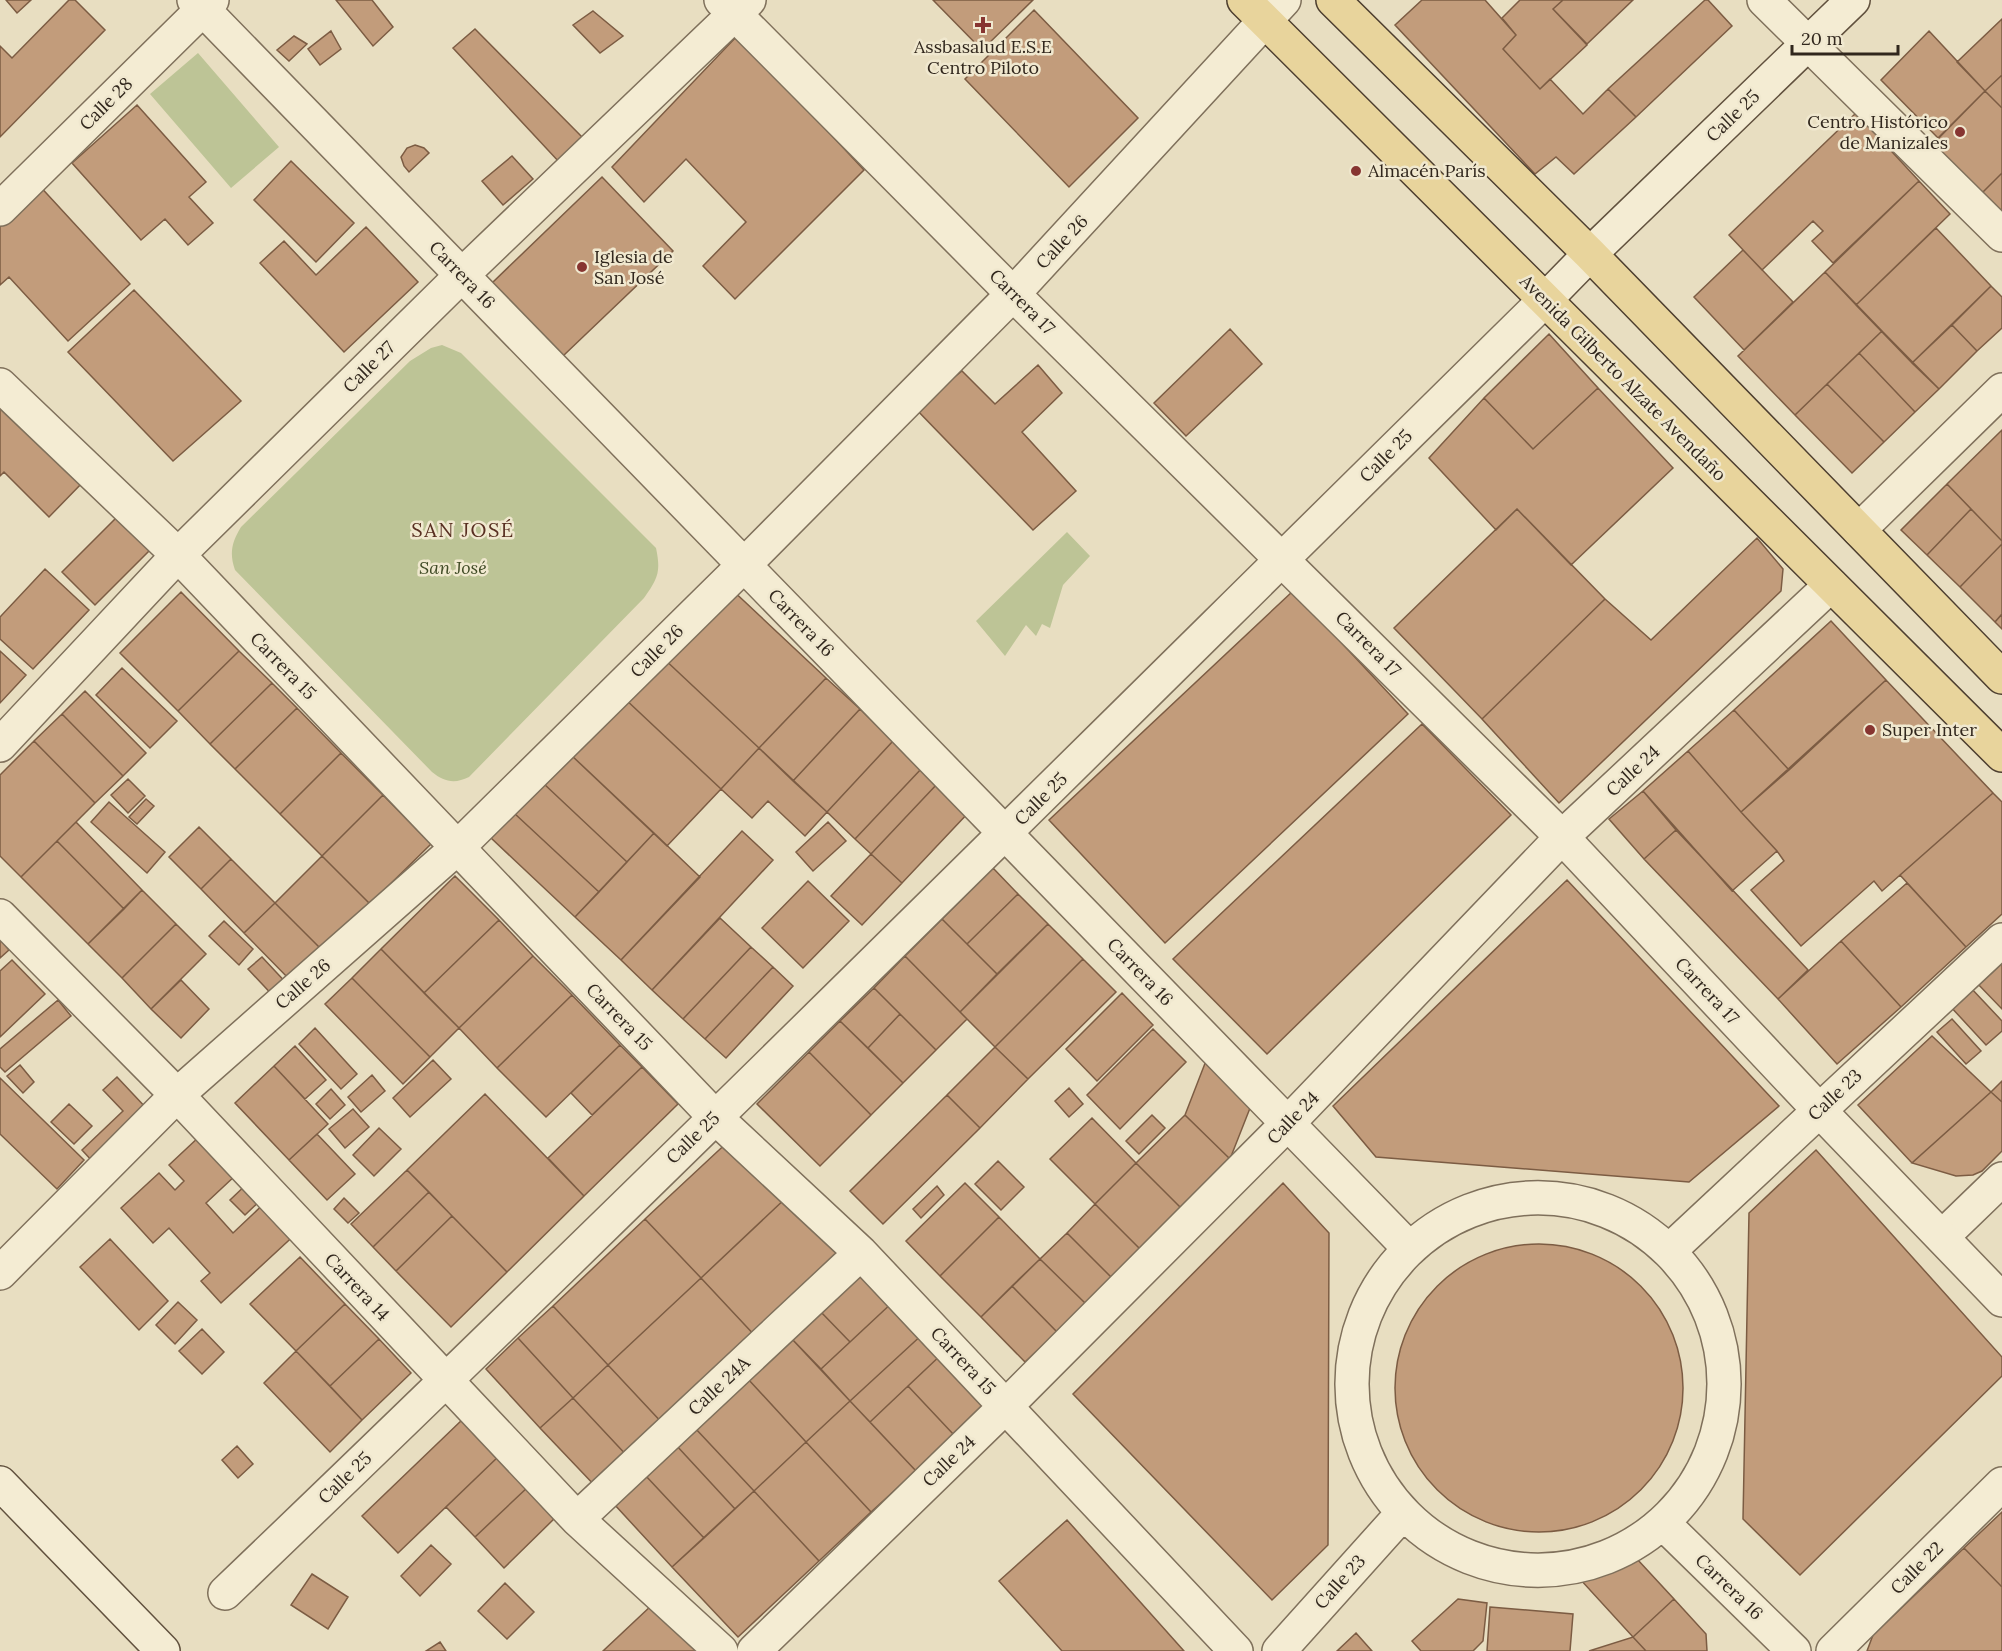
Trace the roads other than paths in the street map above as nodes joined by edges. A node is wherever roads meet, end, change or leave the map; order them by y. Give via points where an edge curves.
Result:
1 (1333, 0) edge
2 (1764, 0) edge
3 (1853, 0) edge
4 (203, 3) edge
5 (735, 5) edge
6 (1264, 7) edge
7 (1808, 44) junction
8 (0, 208) edge
9 (2002, 235) edge
10 (1590, 254) junction
11 (462, 275) junction
12 (1013, 294) junction
13 (1545, 300) junction
14 (0, 385) edge
15 (2002, 390) edge
16 (1859, 530) junction
17 (178, 555) junction
18 (1282, 559) junction
19 (744, 565) junction
20 (1831, 585) junction
21 (2002, 677) edge
22 (0, 745) edge
23 (2002, 755) edge
24 (1006, 834) junction
25 (1562, 837) junction
26 (457, 848) junction
27 (0, 916) edge
28 (2002, 940) edge
29 (177, 1095) junction
30 (1819, 1110) junction
31 (715, 1117) junction
32 (1288, 1124) junction
33 (2002, 1179) edge
34 (1942, 1237) junction
35 (1408, 1247) junction
36 (1669, 1251) junction
37 (861, 1253) junction
38 (0, 1272) edge
39 (2002, 1300) edge
40 (446, 1382) junction
41 (1006, 1406) junction
42 (0, 1483) edge
43 (2002, 1484) edge
44 (1402, 1514) junction
45 (577, 1519) junction
46 (1664, 1524) junction
47 (225, 1593) dead end
48 (163, 1651) edge
49 (721, 1651) edge
50 (754, 1651) edge
51 (1236, 1651) edge
52 (1279, 1651) edge
53 (1794, 1651) edge
54 (1833, 1651) edge

1 - 10 main road
2 - 7 street
3 - 7 street, Calle 25
4 - 8 street, Calle 28
4 - 11 street, Carrera 16
5 - 11 street, Calle 27
5 - 12 street, Carrera 17
6 - 12 street, Calle 26
6 - 13 main road, Avenida Gilberto Alzate Avendaño
7 - 9 street
7 - 10 street, Calle 25
10 - 13 street, Calle 25
10 - 16 main road
11 - 17 street, Calle 27
11 - 19 street, Carrera 16
12 - 18 street, Carrera 17
12 - 19 street, Calle 26
13 - 18 street, Calle 25
13 - 20 main road, Avenida Gilberto Alzate Avendaño
14 - 17 street, Carrera 15
15 - 16 street
16 - 21 main road
17 - 22 street, Calle 27
17 - 26 street, Carrera 15
18 - 24 street, Calle 25
18 - 25 street, Carrera 17
19 - 24 street, Carrera 16
19 - 26 street, Calle 26
20 - 23 main road, Avenida Gilberto Alzate Avendaño
20 - 25 street, Calle 24
24 - 31 street, Calle 25
24 - 32 street, Carrera 16
25 - 30 street, Carrera 17
25 - 32 street, Calle 24
26 - 29 street, Calle 26
26 - 31 street, Carrera 15
27 - 29 street, Carrera 14
28 - 30 street, Calle 23
29 - 38 street, Calle 26
29 - 40 street, Carrera 14
30 - 34 street, Carrera 17
30 - 36 street, Calle 23
31 - 37 street, Carrera 15
31 - 40 street, Calle 25
32 - 35 street, Carrera 16
32 - 41 street, Calle 24
33 - 34 street
34 - 39 street, Carrera 17
35 - 36 street via 1455,1214 1510,1198 1568,1199 1622,1217
35 - 44 street via 1366,1307 1350,1378 1362,1451
36 - 46 street via 1705,1300 1723,1368 1722,1419 1702,1476
37 - 41 street, Carrera 15
37 - 45 street, Calle 24A
40 - 45 street, Carrera 14
40 - 47 street, Calle 25
41 - 50 street, Calle 24
41 - 51 street, Carrera 15
42 - 48 street
43 - 54 street, Calle 22
44 - 46 street via 1448,1548 1484,1564 1531,1572 1580,1568 1625,1551
44 - 52 street, Calle 23
45 - 49 street, Carrera 14
46 - 53 street, Carrera 16

